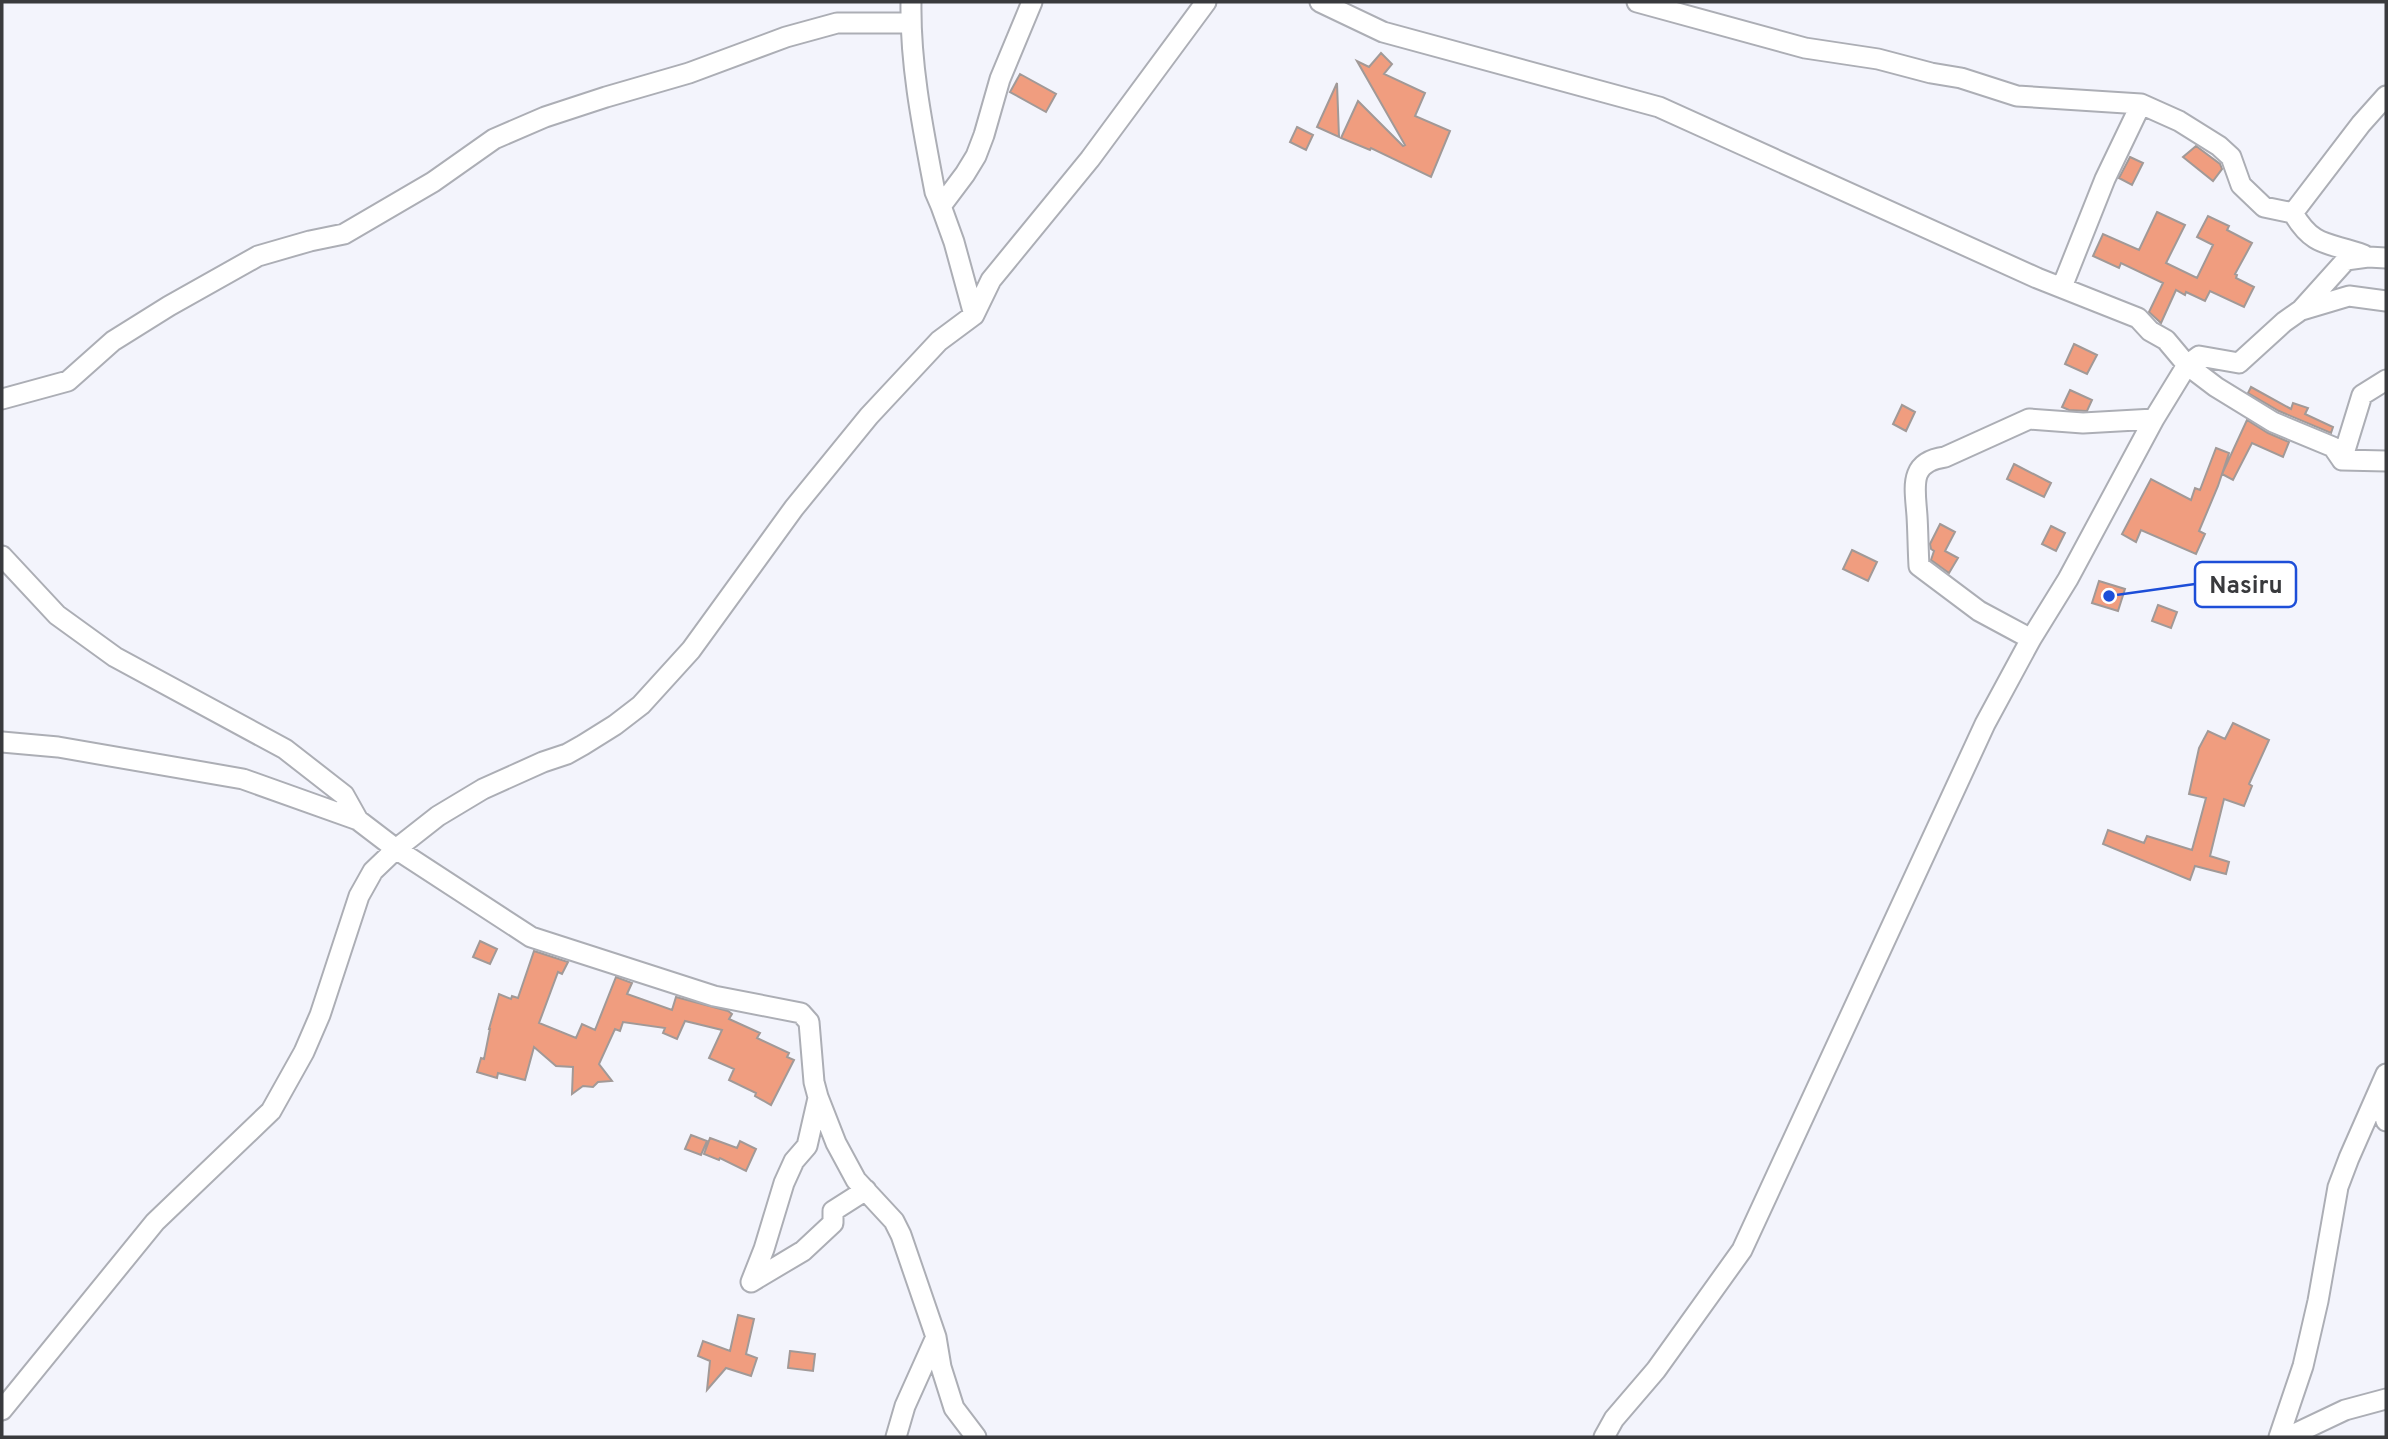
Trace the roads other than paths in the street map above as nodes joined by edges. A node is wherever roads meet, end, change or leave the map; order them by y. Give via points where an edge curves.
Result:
1 (911, 2) edge
2 (1032, 2) edge
3 (1206, 2) edge
4 (1320, 2) edge
5 (1637, 2) edge
6 (911, 23) junction
7 (2386, 96) edge
8 (2141, 104) junction
9 (941, 206) junction
10 (2293, 214) junction
11 (2377, 258) edge
12 (2062, 287) junction
13 (2386, 301) edge
14 (2301, 310) junction
15 (974, 315) junction
16 (2187, 365) junction
17 (2386, 380) edge
18 (2, 400) edge
19 (2154, 419) junction
20 (2342, 460) junction
21 (2386, 461) edge
22 (2, 556) edge
23 (2031, 639) junction
24 (2, 742) edge
25 (358, 820) junction
26 (396, 849) junction
27 (2383, 1082) edge
28 (818, 1097) junction
29 (2386, 1121) edge
30 (866, 1190) junction
31 (936, 1337) junction
32 (2386, 1399) edge
33 (2, 1410) edge
34 (896, 1437) edge
35 (976, 1437) edge
36 (1604, 1437) edge
37 (2279, 1437) edge
38 (2288, 1437) edge

1 - 6 street
2 - 9 street via 1000,79 976,156
3 - 15 street via 1090,159 991,280
4 - 12 street via 1383,32 1658,107
5 - 8 street via 1805,48 1878,59 2017,96
6 - 9 street via 918,103
6 - 18 street via 837,23 545,117 494,139 433,182 344,234 258,256 113,341 68,382
7 - 10 street
8 - 10 street via 2219,146 2231,157 2241,185 2264,207
8 - 12 street
9 - 15 street
10 - 11 street via 2303,230 2324,244
11 - 14 street via 2346,260
12 - 16 street via 2138,318 2166,340
13 - 14 street via 2349,296
14 - 16 street via 2239,363 2199,356
15 - 26 street via 939,341 869,415 794,508 717,617 641,705 567,754 483,789
16 - 19 street
16 - 20 street via 2273,422 2333,447
17 - 20 street via 2362,395
19 - 23 street
19 - 23 street via 2083,423 2029,419 1945,457 1930,459 1918,470 1914,483 1919,566 1979,611
20 - 21 street
22 - 25 street via 57,615 115,657 285,749 344,795
23 - 36 street via 1986,724 1742,1250
24 - 25 street via 58,747 243,779
25 - 26 street
26 - 28 street via 531,937 714,996 801,1013 809,1023
26 - 33 street via 373,872 359,896 315,1027 271,1111 155,1222
27 - 29 street
27 - 37 street via 2338,1187 2304,1366
28 - 30 street via 836,1143
28 - 30 street via 807,1146 784,1183 751,1283 803,1251 833,1223 833,1210
30 - 31 street via 901,1235
31 - 34 street
31 - 35 street via 954,1408
32 - 38 street via 2345,1410

